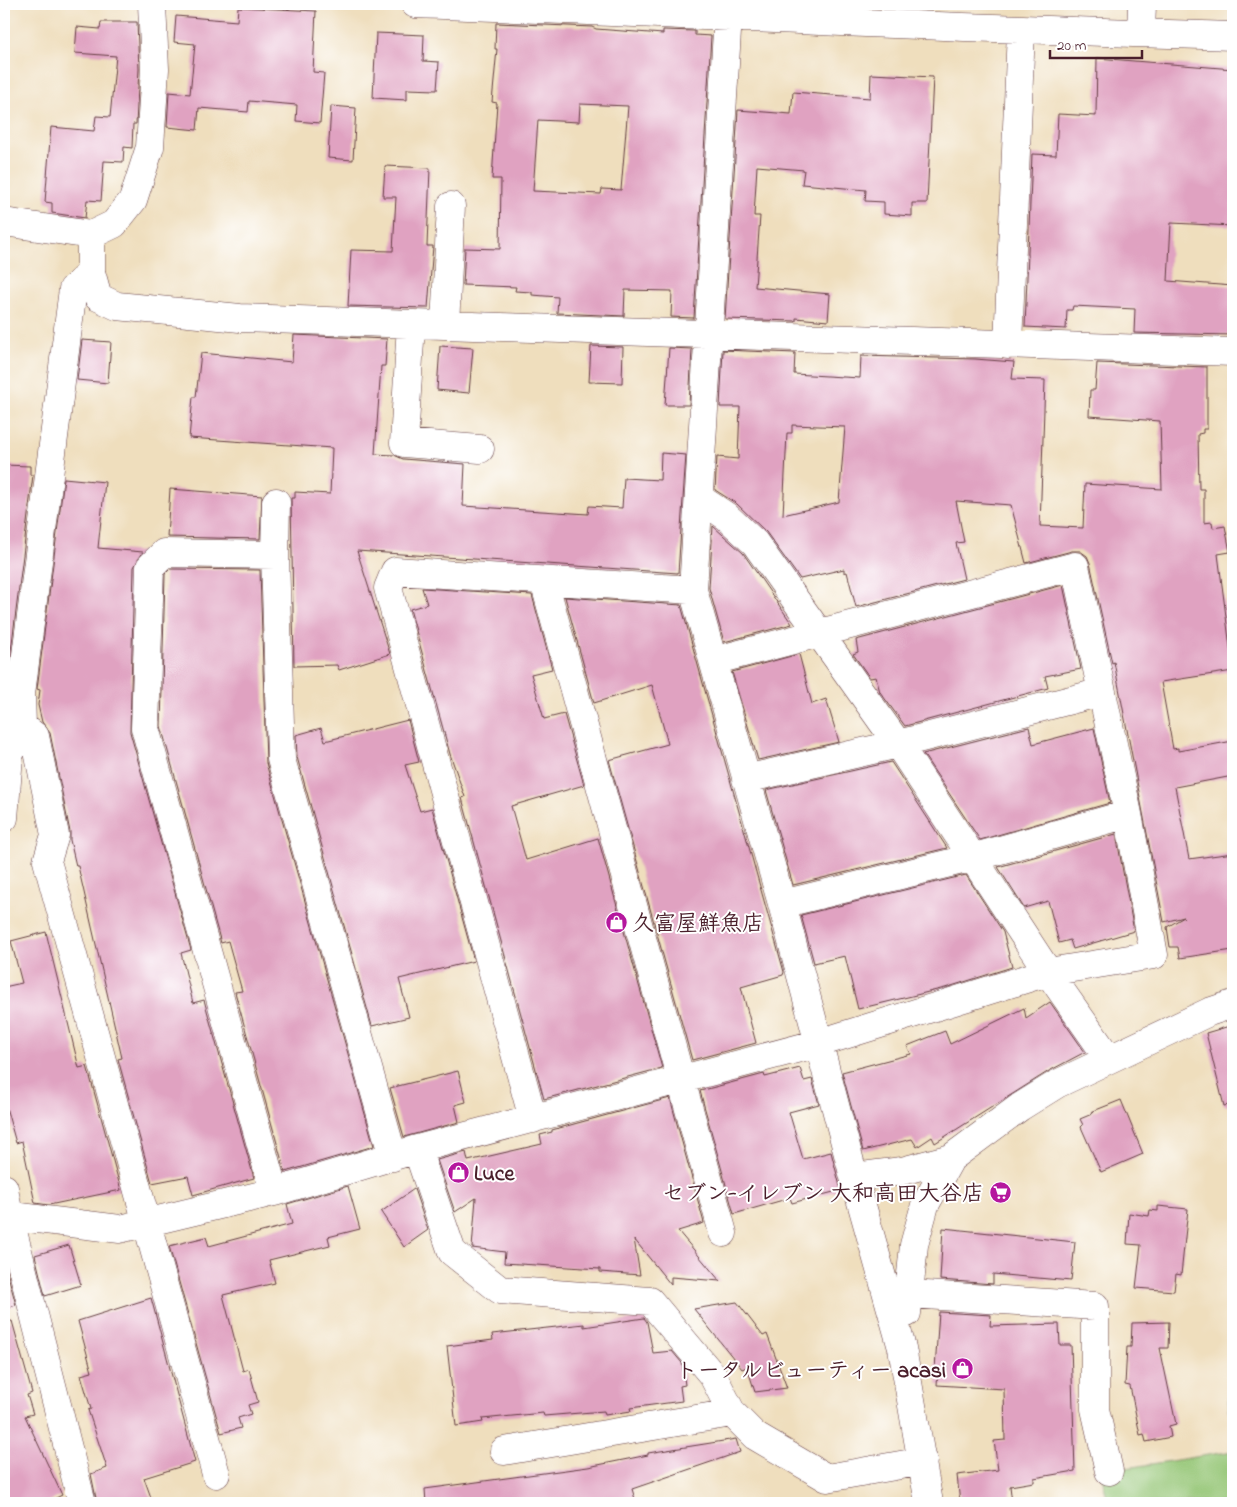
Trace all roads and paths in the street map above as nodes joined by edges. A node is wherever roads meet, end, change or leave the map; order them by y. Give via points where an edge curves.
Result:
1 (152, 4) edge
2 (415, 4) edge
3 (1142, 4) edge
4 (728, 15) junction
5 (1021, 30) junction
6 (1141, 33) junction
7 (1233, 36) edge
8 (451, 206) dead end
9 (4, 222) edge
10 (91, 235) junction
11 (91, 272) junction
12 (412, 324) junction
13 (445, 325) junction
14 (709, 335) junction
15 (1008, 345) junction
16 (1233, 352) edge
17 (480, 449) dead end
18 (699, 498) junction
19 (276, 502) dead end
20 (275, 555) junction
21 (544, 581) junction
22 (693, 590) junction
23 (818, 633) junction
24 (713, 660) junction
25 (1102, 692) junction
26 (13, 694) edge
27 (22, 726) junction
28 (898, 744) junction
29 (746, 780) junction
30 (1128, 814) junction
31 (4, 818) edge
32 (975, 858) junction
33 (782, 904) junction
34 (1048, 972) junction
35 (1233, 1004) edge
36 (818, 1043) junction
37 (1109, 1060) junction
38 (680, 1080) junction
39 (532, 1120) junction
40 (405, 1153) junction
41 (951, 1158) junction
42 (854, 1177) junction
43 (4, 1188) edge
44 (274, 1192) junction
45 (6, 1215) edge
46 (147, 1222) junction
47 (723, 1233) dead end
48 (910, 1294) junction
49 (902, 1348) junction
50 (732, 1413) junction
51 (504, 1451) dead end
52 (923, 1461) junction
53 (1109, 1471) dead end
54 (216, 1474) dead end
55 (82, 1503) edge
56 (929, 1503) edge

1 - 10 street via 155,69 150,147 133,200 114,224
2 - 4 street
3 - 6 street
4 - 5 street
4 - 14 street
5 - 6 street
5 - 15 street
6 - 7 street
8 - 13 street
9 - 10 street
10 - 11 street
11 - 12 street via 98,298 117,306 240,318
11 - 26 street via 73,289
12 - 13 street
12 - 17 street via 404,443
13 - 14 street
14 - 15 street
14 - 18 street
15 - 16 street
18 - 22 street
18 - 23 street via 726,516 755,543
19 - 20 street
20 - 40 street via 281,759
20 - 44 street via 164,553 150,567 145,728
21 - 22 street
21 - 38 street
21 - 39 street via 395,571 388,588
22 - 24 street
23 - 24 street
23 - 25 street via 1075,566
23 - 28 street
24 - 29 street
25 - 28 street
25 - 30 street
26 - 27 street
27 - 31 street via 9,756
27 - 46 street via 35,736 56,835 48,861
28 - 29 street
28 - 32 street
29 - 33 street
30 - 32 street
30 - 34 street via 1154,955
32 - 33 street
32 - 34 street
33 - 36 street
34 - 36 street
34 - 37 street
35 - 37 street via 1209,1012
36 - 38 street
36 - 42 street
37 - 41 street via 1057,1084
38 - 39 street
38 - 47 street
39 - 40 street
40 - 44 street
40 - 50 street via 452,1252 500,1290 650,1301 713,1376
41 - 42 street via 902,1171
41 - 48 street via 925,1205 914,1245
42 - 49 street
43 - 45 street
44 - 46 street
45 - 46 street via 120,1229
45 - 55 street
46 - 54 street
48 - 49 street
48 - 53 street via 1095,1306 1095,1409
49 - 52 street
50 - 51 street
50 - 52 street via 755,1436 827,1478
52 - 56 street

